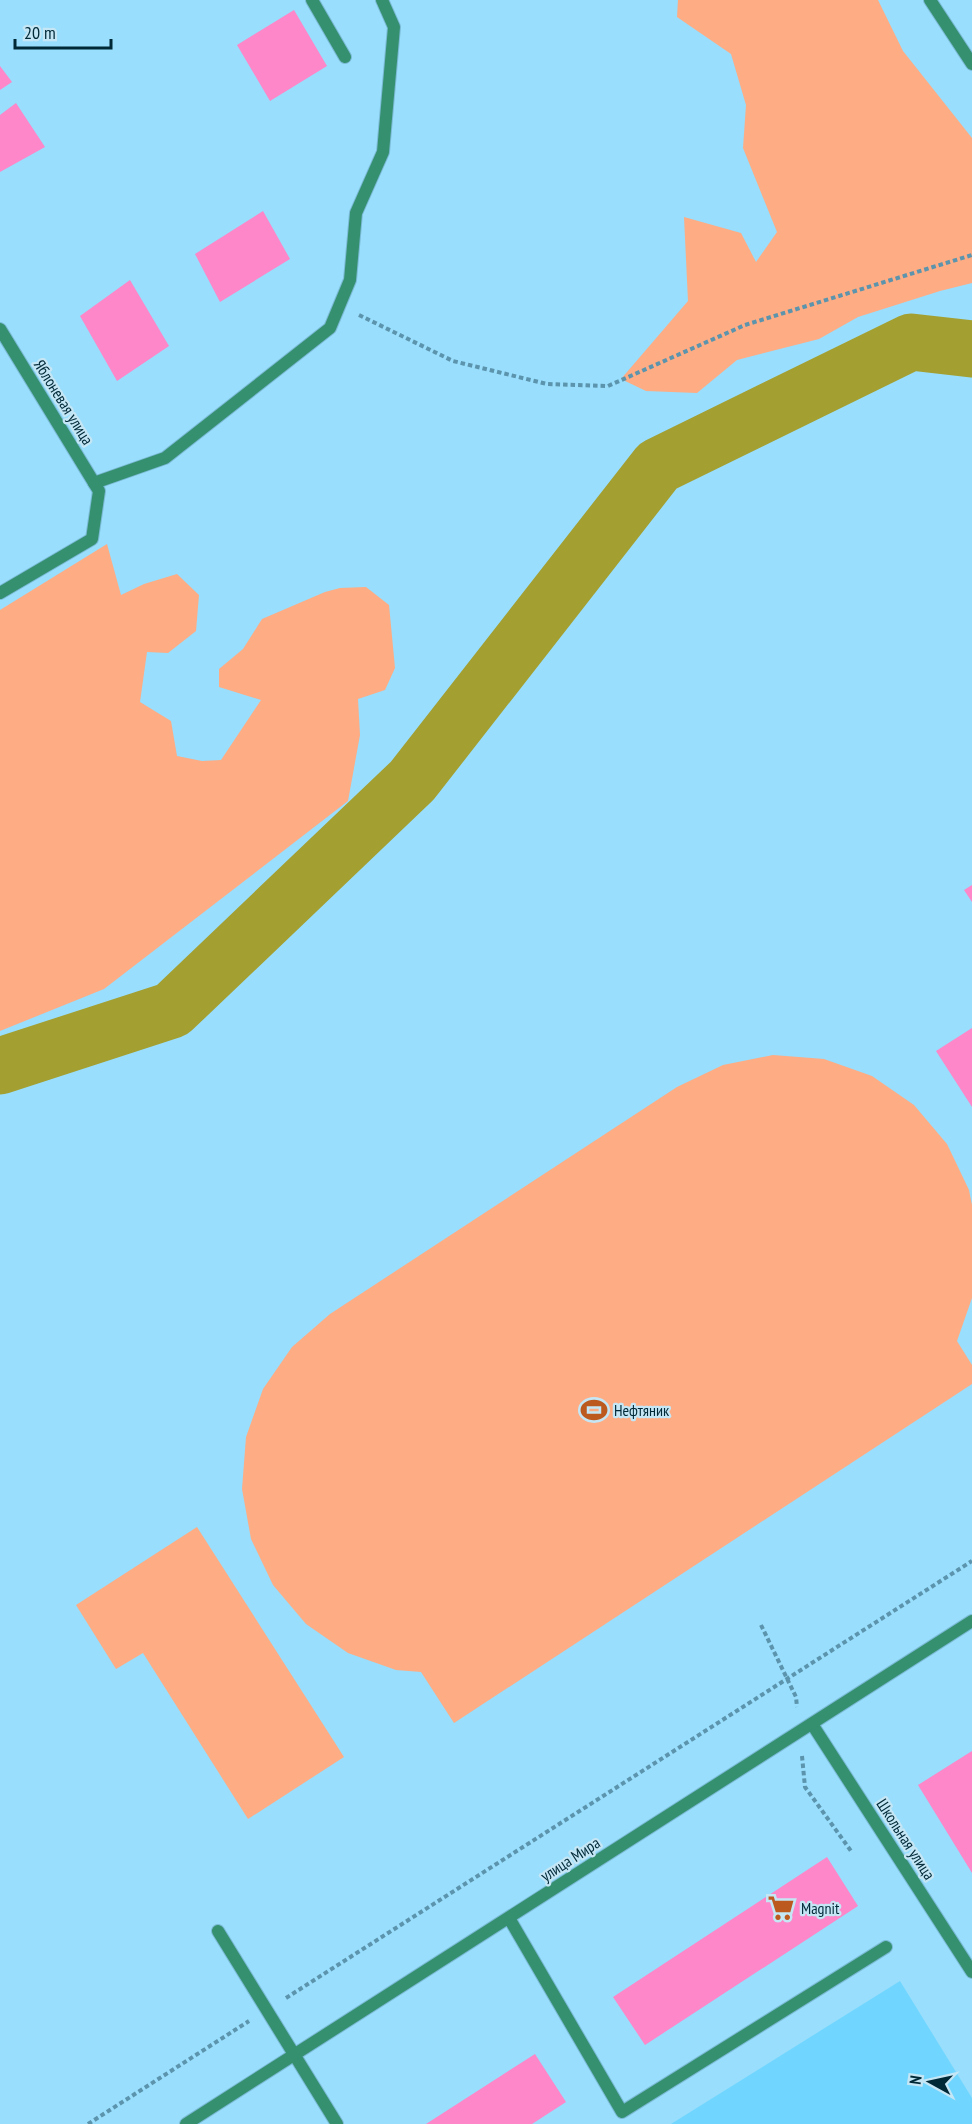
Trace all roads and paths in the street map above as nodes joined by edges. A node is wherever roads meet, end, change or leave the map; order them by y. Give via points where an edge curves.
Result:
1 (312, 0) edge
2 (382, 0) edge
3 (930, 0) edge
4 (345, 57) dead end
5 (972, 64) edge
6 (972, 255) edge
7 (339, 306) junction
8 (0, 329) edge
9 (97, 487) junction
10 (0, 593) edge
11 (972, 1561) edge
12 (972, 1622) edge
13 (812, 1724) junction
14 (509, 1918) junction
15 (218, 1931) dead end
16 (886, 1947) dead end
17 (972, 1972) edge
18 (267, 2010) junction
19 (294, 2055) junction
20 (88, 2124) edge
21 (186, 2124) edge
22 (337, 2124) edge

1 - 4 street
2 - 7 street via 394,27 383,152 356,213 350,280
3 - 5 street
6 - 7 path via 745,325 608,386 547,384 453,361
7 - 9 street via 330,327 165,458
8 - 9 street, Яблоневая улица
9 - 10 street via 92,539
11 - 18 path
12 - 13 street, улица Мира
13 - 14 street, улица Мира
13 - 17 street, Школьная улица
14 - 16 street via 622,2112
14 - 19 street, улица Мира
15 - 18 street
18 - 19 street
18 - 20 path
19 - 21 street, улица Мира
19 - 22 street

